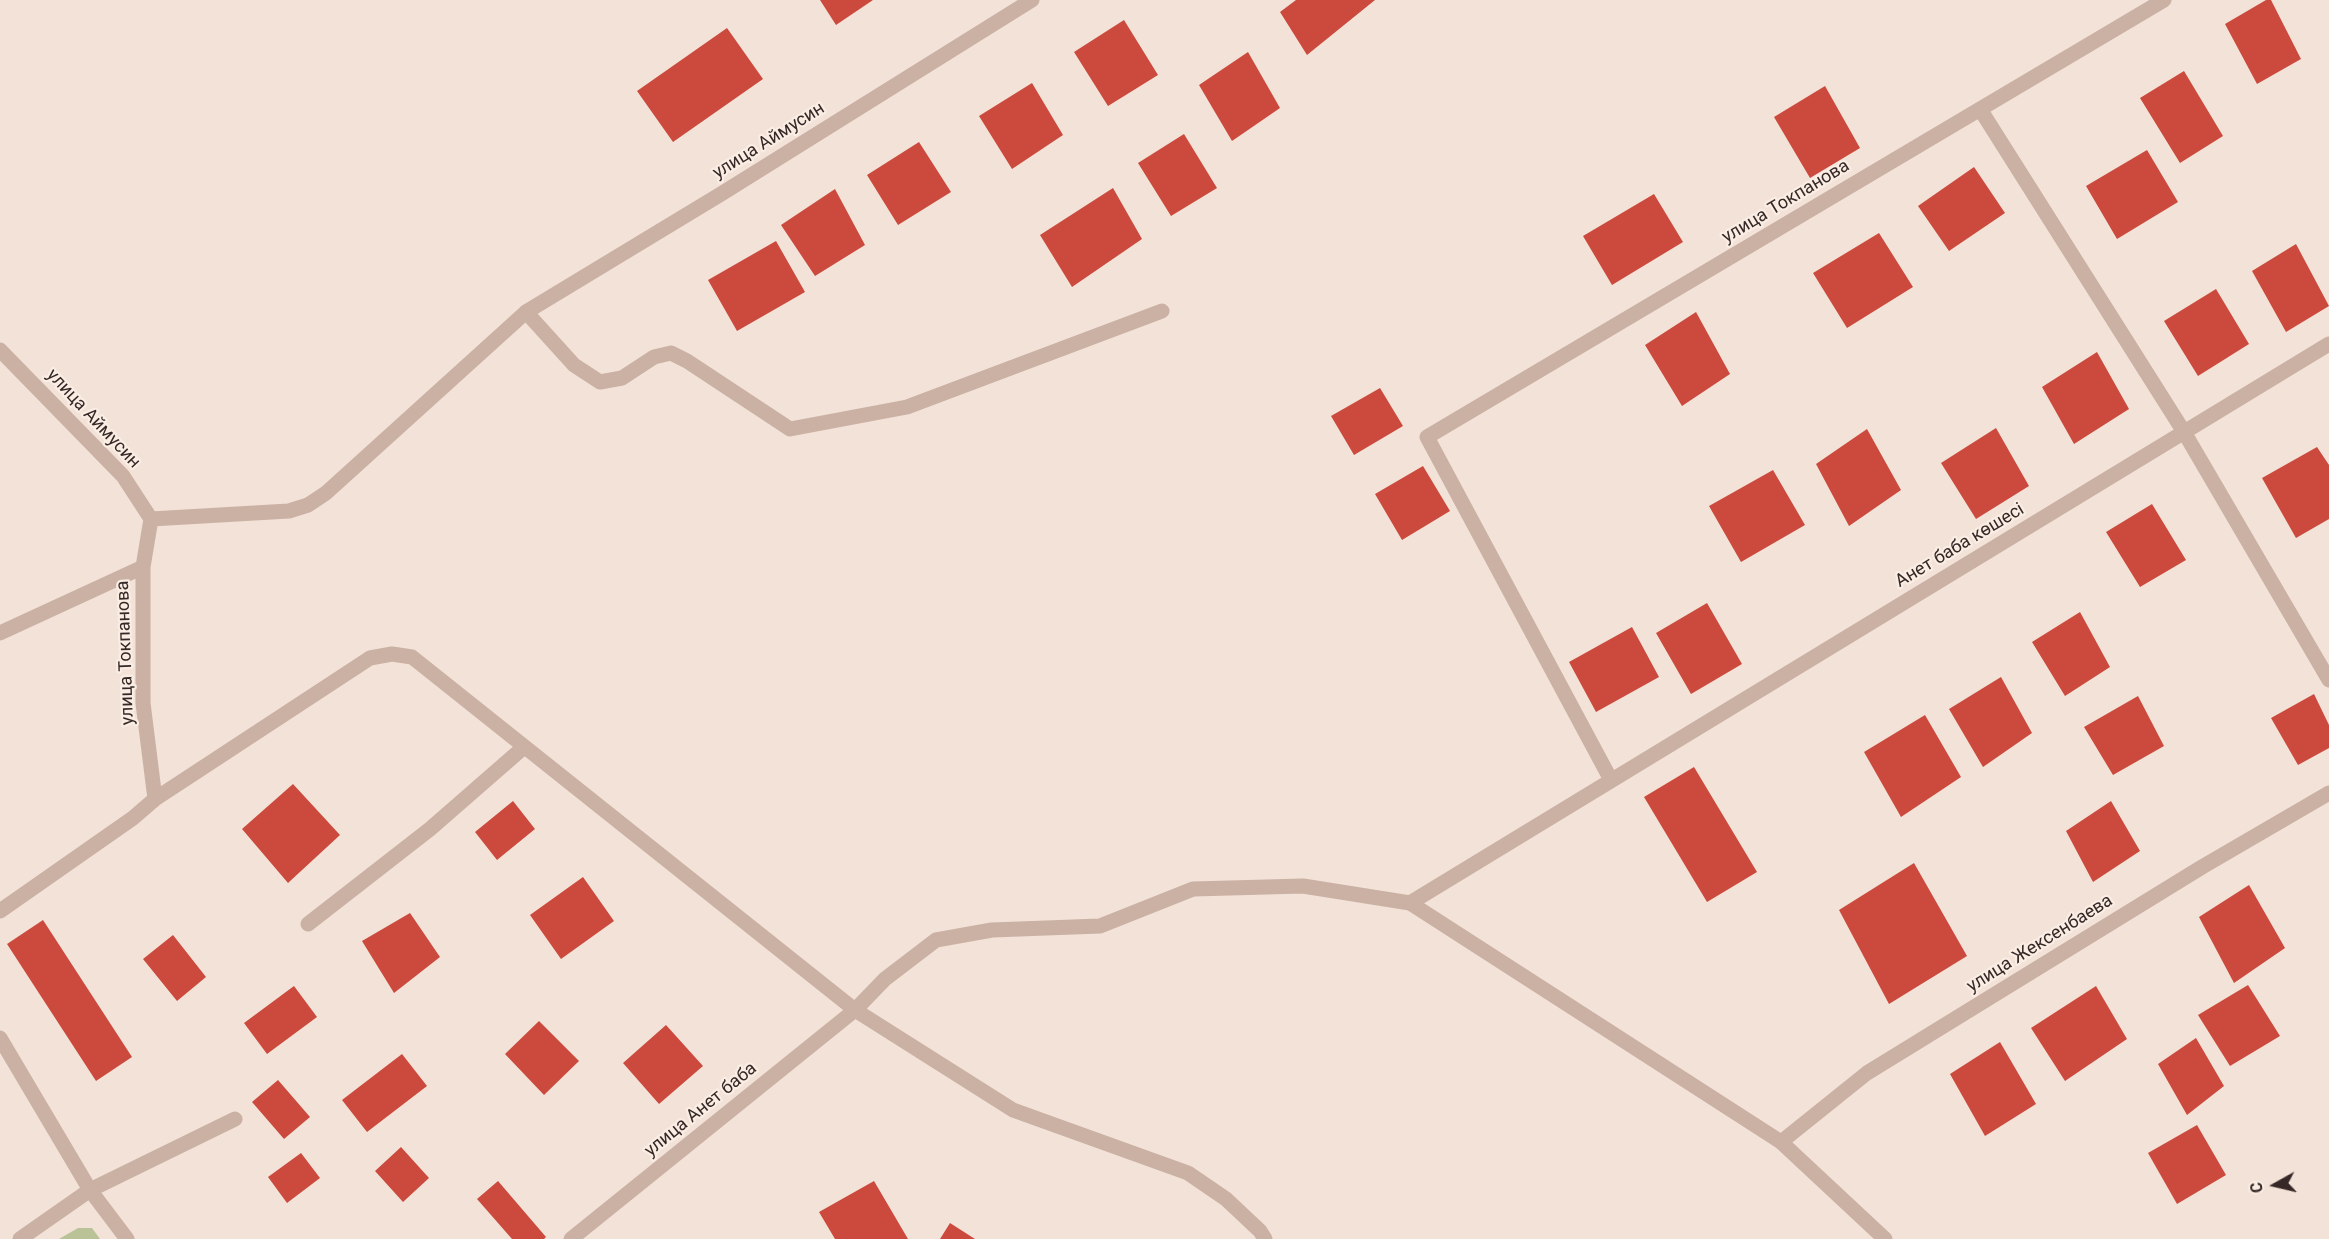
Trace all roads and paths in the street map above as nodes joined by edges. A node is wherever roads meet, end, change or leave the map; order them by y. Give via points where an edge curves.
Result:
1 (1032, 0) edge
2 (2164, 0) edge
3 (1980, 110) junction
4 (1162, 311) dead end
5 (526, 312) junction
6 (2329, 344) edge
7 (0, 350) edge
8 (2184, 432) junction
9 (151, 519) junction
10 (143, 567) junction
11 (0, 633) edge
12 (2329, 680) edge
13 (524, 747) junction
14 (1611, 780) junction
15 (2329, 793) edge
16 (156, 799) junction
17 (1410, 903) junction
18 (0, 911) edge
19 (308, 924) dead end
20 (855, 1010) junction
21 (0, 1038) edge
22 (234, 1119) dead end
23 (1780, 1142) junction
24 (90, 1190) junction
25 (20, 1239) edge
26 (127, 1239) edge
27 (571, 1239) edge
28 (1265, 1239) edge
29 (1885, 1239) edge

1 - 5 street, улица Аймусин
2 - 3 street, улица Токпанова
3 - 8 street
3 - 14 street, улица Токпанова via 1427,437
4 - 5 street via 907,407 790,429 671,353 654,357 622,378 600,382 574,365
5 - 9 street, улица Аймусин via 308,505 289,511
6 - 8 street, Анет баба көшесі
7 - 9 street, улица Аймусин via 123,476
8 - 12 street
8 - 14 street, Анет баба көшесі
9 - 10 street, улица Токпанова
10 - 11 street
10 - 16 street, улица Токпанова via 143,703
13 - 16 street via 412,657 392,654 370,658
13 - 19 street via 430,829
13 - 20 street
14 - 17 street, Анет баба көшесі
15 - 23 street, улица Жексенбаева via 1866,1073
16 - 18 street
17 - 20 street, улица Анет баба via 1303,886 1193,889 1100,926 992,930 936,940 885,979
17 - 23 street
20 - 27 street, улица Анет баба
20 - 28 street via 1013,1110 1188,1173 1226,1198
21 - 24 street
22 - 24 street
23 - 29 street
24 - 25 street
24 - 26 street

